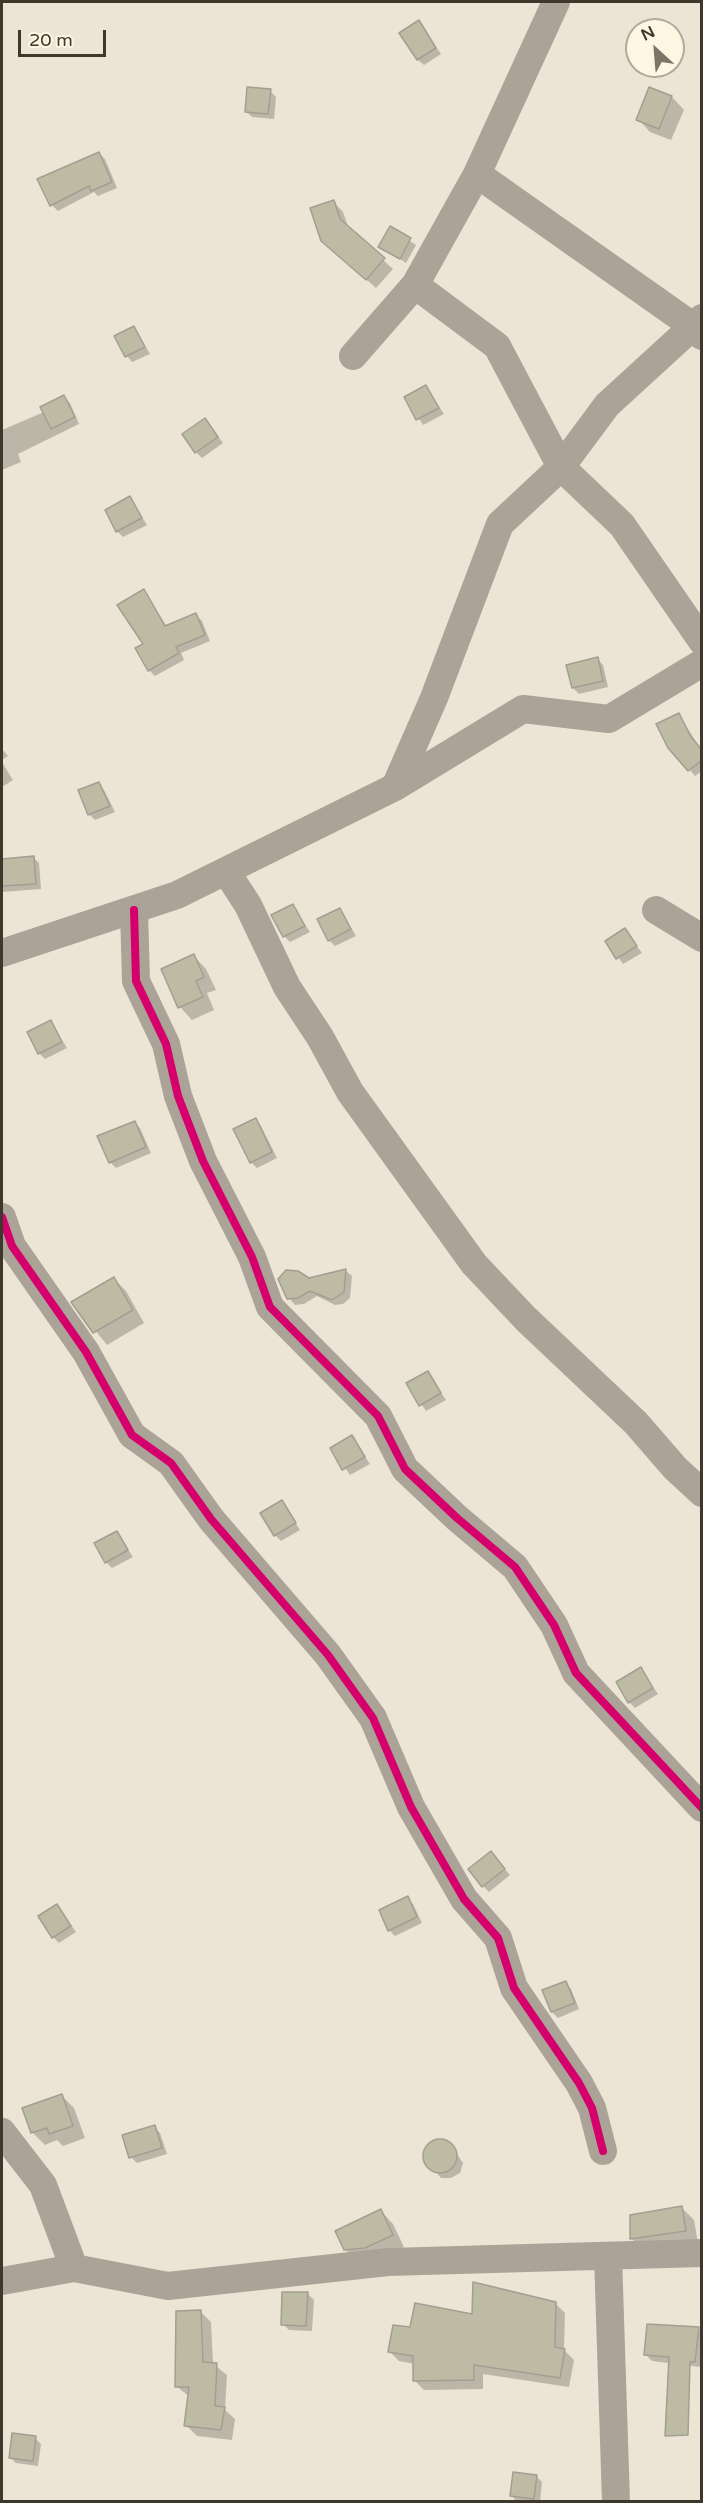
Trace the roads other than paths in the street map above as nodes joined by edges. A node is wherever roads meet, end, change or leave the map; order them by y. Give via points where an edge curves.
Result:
1 (556, 2) edge
2 (477, 174) junction
3 (415, 285) junction
4 (699, 327) edge
5 (354, 356) dead end
6 (561, 466) junction
7 (702, 641) edge
8 (702, 663) edge
9 (395, 787) junction
10 (226, 871) junction
11 (134, 910) junction
12 (656, 910) dead end
13 (702, 938) edge
14 (2, 953) edge
15 (2, 1217) edge
16 (702, 1492) edge
17 (702, 1808) edge
18 (2, 2132) edge
19 (603, 2151) dead end
20 (702, 2253) edge
21 (608, 2256) junction
22 (74, 2268) junction
23 (2, 2281) edge
24 (616, 2502) edge

1 - 2 street
2 - 3 street
2 - 4 street
3 - 5 street
3 - 6 street via 497,346
4 - 6 street via 608,405
6 - 7 street via 622,525
6 - 9 street via 501,524
8 - 9 street via 609,719 523,709
9 - 10 street
10 - 11 street
10 - 16 street via 248,906 287,987 350,1092 474,1264
11 - 14 street
11 - 17 street via 136,981 165,1044 178,1096 203,1161 252,1257 270,1307 378,1416 405,1469 515,1567 554,1625 576,1672
12 - 13 street
15 - 19 street via 12,1246 86,1352 132,1435 171,1463 211,1519 328,1656 373,1718 411,1807 464,1899 498,1938 514,1988 579,2083 592,2108
18 - 22 street via 43,2185
20 - 21 street
21 - 22 street via 388,2262 168,2286
21 - 24 street
22 - 23 street

